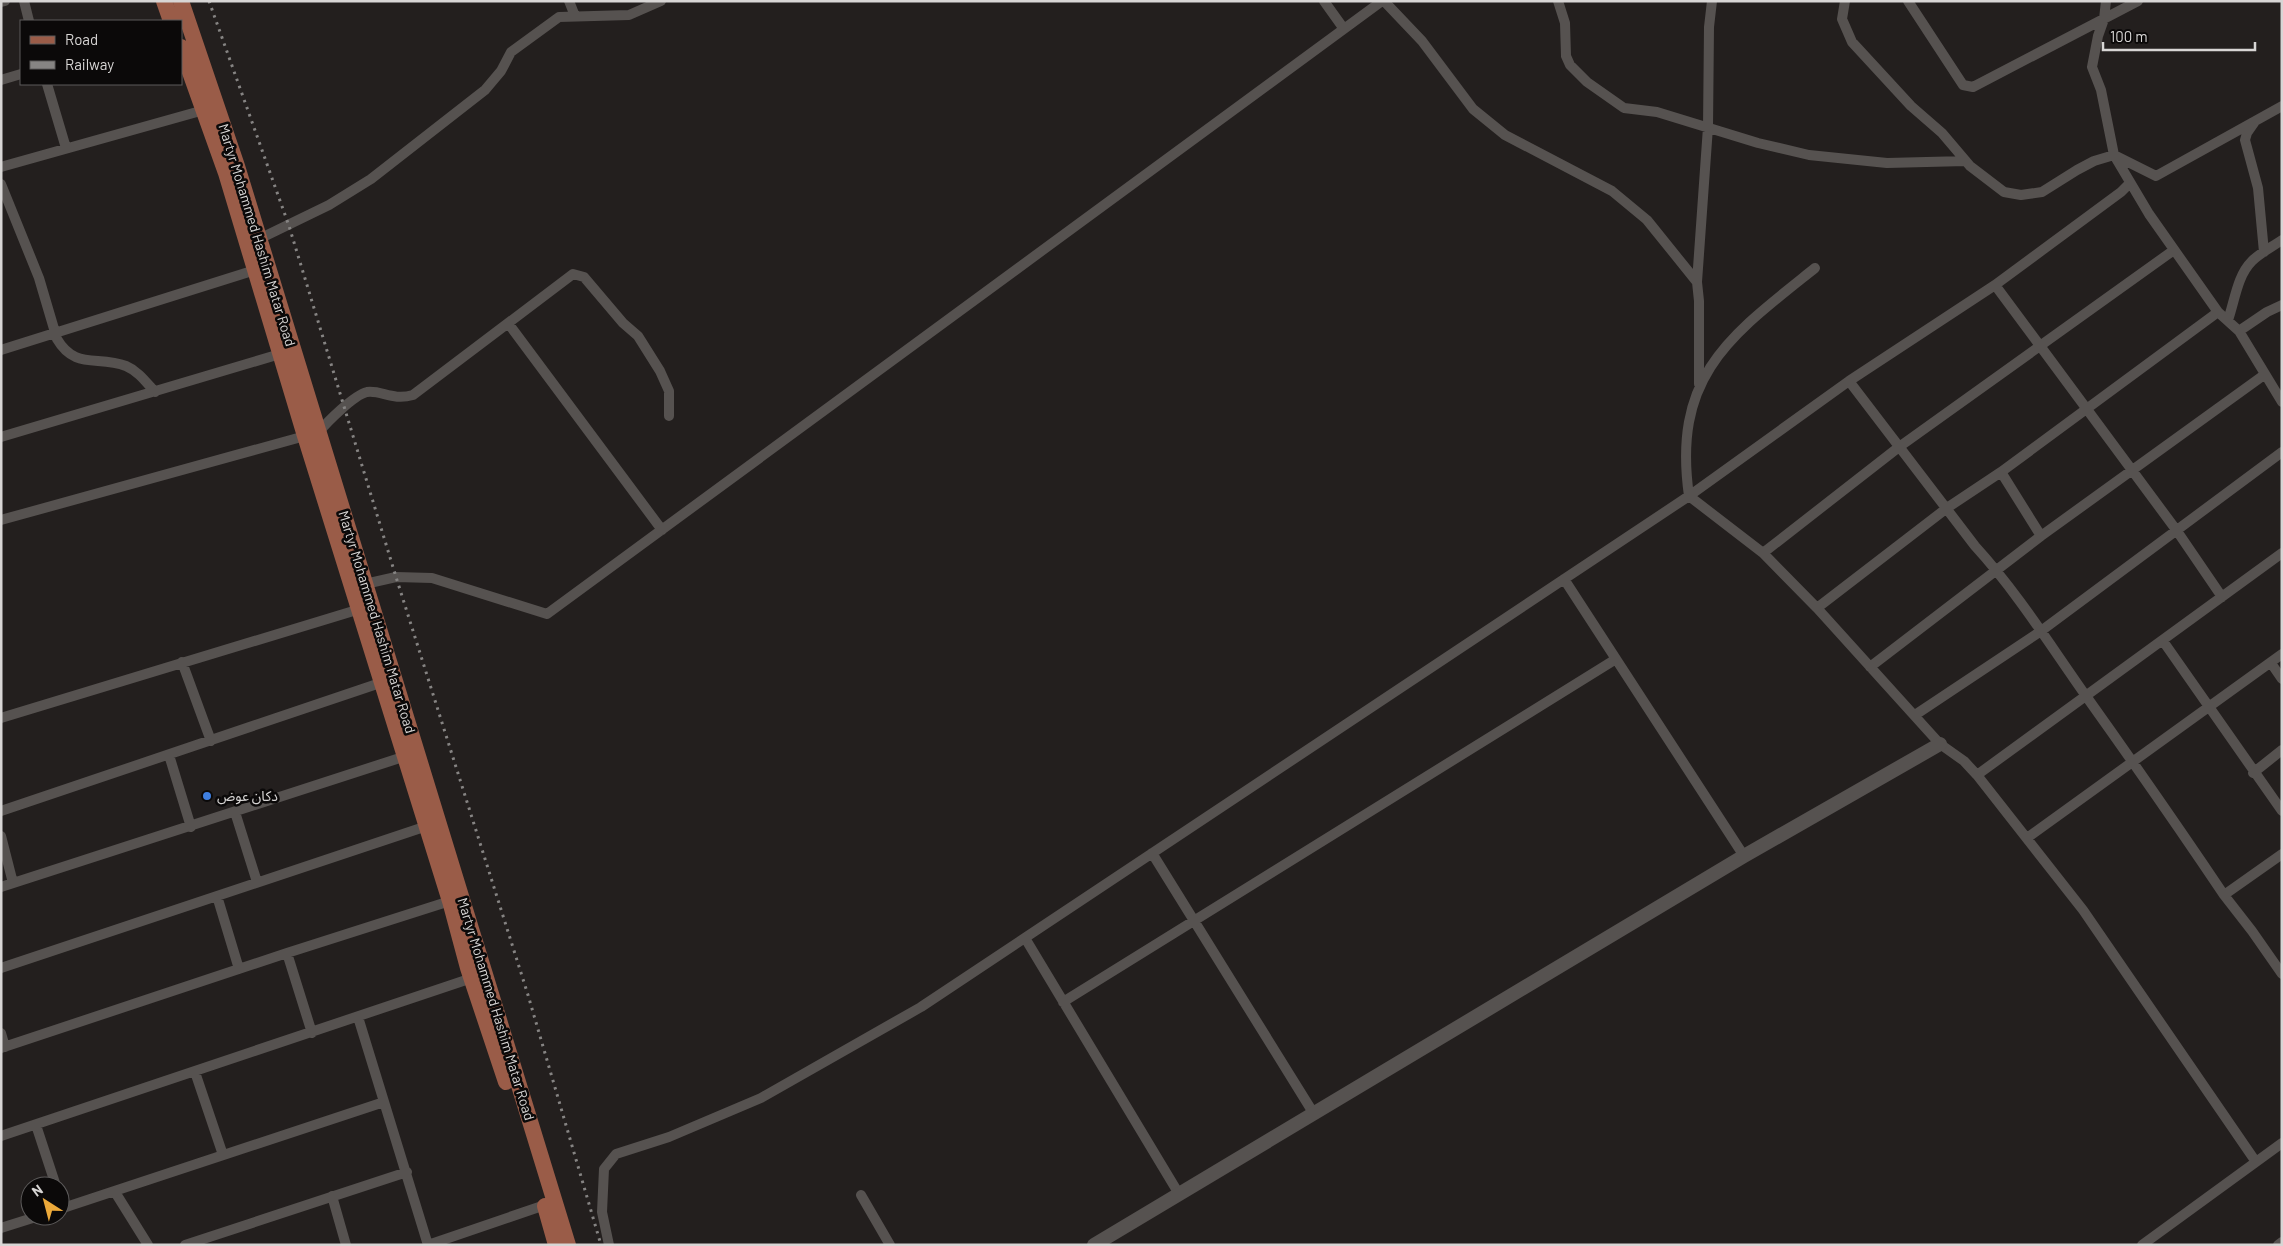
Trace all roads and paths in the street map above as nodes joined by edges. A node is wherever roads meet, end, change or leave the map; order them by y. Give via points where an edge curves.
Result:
1 (24, 1) edge
2 (164, 1) edge
3 (181, 1) edge
4 (569, 1) edge
5 (660, 1) edge
6 (1324, 1) edge
7 (1383, 1) edge
8 (1558, 1) edge
9 (1712, 1) edge
10 (1845, 1) edge
11 (1908, 1) edge
12 (2106, 1) edge
13 (2138, 1) edge
14 (575, 16) junction
15 (2104, 19) junction
16 (29, 20) edge
17 (171, 20) edge
18 (1344, 29) junction
19 (182, 50) edge
20 (20, 74) edge
21 (1, 80) edge
22 (47, 85) edge
23 (2282, 106) edge
24 (204, 110) junction
25 (2256, 121) junction
26 (1708, 127) junction
27 (66, 148) junction
28 (2114, 155) junction
29 (1966, 161) junction
30 (1, 167) edge
31 (1, 184) edge
32 (2129, 184) junction
33 (259, 239) junction
34 (2282, 240) edge
35 (2174, 250) junction
36 (2264, 252) junction
37 (1815, 268) dead end
38 (255, 270) junction
39 (1697, 282) junction
40 (1995, 285) junction
41 (2282, 305) edge
42 (2218, 312) junction
43 (2228, 320) junction
44 (508, 323) junction
45 (2239, 331) junction
46 (55, 333) junction
47 (2040, 345) junction
48 (1, 350) edge
49 (280, 354) junction
50 (2264, 375) junction
51 (1849, 381) junction
52 (1699, 385) junction
53 (155, 392) junction
54 (2282, 402) edge
55 (2086, 410) junction
56 (669, 416) dead end
57 (312, 434) junction
58 (1, 437) edge
59 (1899, 447) junction
60 (2282, 452) edge
61 (2133, 470) junction
62 (2001, 472) junction
63 (1689, 496) junction
64 (1947, 508) junction
65 (1, 520) edge
66 (662, 530) junction
67 (2178, 531) junction
68 (2041, 536) junction
69 (1762, 553) junction
70 (2282, 553) edge
71 (1996, 570) junction
72 (1564, 579) junction
73 (365, 584) junction
74 (2222, 597) junction
75 (1817, 608) junction
76 (360, 609) junction
77 (2041, 631) junction
78 (2163, 641) junction
79 (2282, 654) edge
80 (1616, 659) junction
81 (182, 662) junction
82 (2271, 663) junction
83 (1870, 667) junction
84 (2282, 679) edge
85 (388, 681) junction
86 (2086, 696) junction
87 (2208, 708) junction
88 (1915, 715) junction
89 (1, 718) edge
90 (211, 741) junction
91 (1940, 744) junction
92 (2282, 750) edge
93 (169, 755) junction
94 (406, 756) junction
95 (2133, 760) junction
96 (2253, 772) junction
97 (1977, 775) junction
98 (1, 811) edge
99 (2282, 811) edge
100 (235, 812) junction
101 (427, 826) junction
102 (191, 827) junction
103 (1, 836) edge
104 (2028, 838) junction
105 (1152, 853) junction
106 (2282, 854) edge
107 (1744, 856) junction
108 (257, 882) junction
109 (13, 883) junction
110 (1, 887) edge
111 (2224, 895) junction
112 (217, 896) junction
113 (450, 901) junction
114 (1194, 921) junction
115 (1025, 938) junction
116 (287, 953) junction
117 (1, 968) edge
118 (240, 969) junction
119 (2282, 974) edge
120 (472, 978) junction
121 (1063, 1002) junction
122 (358, 1017) junction
123 (1, 1033) edge
124 (312, 1033) junction
125 (3, 1048) edge
126 (195, 1072) junction
127 (384, 1102) junction
128 (1314, 1114) junction
129 (36, 1125) junction
130 (1, 1136) edge
131 (2282, 1143) edge
132 (223, 1155) junction
133 (2256, 1162) junction
134 (407, 1172) junction
135 (53, 1176) edge
136 (115, 1192) junction
137 (1179, 1194) junction
138 (861, 1195) dead end
139 (332, 1196) junction
140 (70, 1204) edge
141 (545, 1205) junction
142 (20, 1222) edge
143 (1, 1228) edge
144 (2282, 1242) edge
145 (148, 1245) edge
146 (185, 1245) edge
147 (346, 1245) edge
148 (428, 1245) edge
149 (556, 1245) edge
150 (568, 1245) edge
151 (610, 1245) edge
152 (890, 1245) edge
153 (1094, 1245) edge
154 (2142, 1245) edge
155 (2278, 1245) edge

1 - 16 street
2 - 17 main road
3 - 33 main road, Martyr Mohammed Hashim Matar Road
4 - 14 street
5 - 14 street via 629,15
6 - 18 street
7 - 18 street
7 - 39 street via 1422,41 1473,109 1505,135 1612,191 1647,220
8 - 26 street via 1566,31 1566,56 1576,72 1624,108 1656,112
9 - 26 street
10 - 29 street via 1842,19 1852,42
11 - 15 street via 1963,85 1973,87
12 - 15 street
13 - 15 street
14 - 33 street via 560,17 526,40 511,52 485,90 371,179 329,205
15 - 28 street via 2092,67 2101,90
18 - 66 street
19 - 24 main road, Martyr Mohammed Hashim Matar Road
20 - 21 street
22 - 27 street
23 - 25 street
24 - 27 street
24 - 38 main road, Martyr Mohammed Hashim Matar Road
25 - 28 street via 2156,176
25 - 36 street via 2245,140 2258,188
26 - 29 street via 1784,150 1835,159 1914,164
26 - 39 street
27 - 30 street
28 - 29 street via 2094,161 2042,192 2021,195 2004,192
28 - 32 street
31 - 46 street via 40,278
32 - 35 street
32 - 40 street
33 - 57 main road, Martyr Mohammed Hashim Matar Road
34 - 36 street
35 - 42 street
35 - 47 street
36 - 43 street via 2241,278
37 - 52 street via 1736,335 1719,353
38 - 46 street
38 - 49 main road, Martyr Mohammed Hashim Matar Road
39 - 52 street
40 - 47 street
40 - 51 street
41 - 45 street
42 - 43 street
42 - 55 street
43 - 45 street
44 - 56 street via 573,274 584,277 638,336 660,371 669,392
44 - 57 street via 413,395 402,398 368,392 361,394
44 - 66 street
45 - 50 street
46 - 48 street
46 - 53 street via 62,348 71,356 125,366 136,372
47 - 55 street
47 - 59 street
49 - 53 street
49 - 57 main road, Martyr Mohammed Hashim Matar Road
50 - 54 street
50 - 61 street
51 - 59 street
51 - 63 street
52 - 63 street via 1687,432 1685,464
53 - 58 street
55 - 61 street
55 - 62 street
57 - 65 street
57 - 73 main road, Martyr Mohammed Hashim Matar Road
57 - 76 main road, Martyr Mohammed Hashim Matar Road
59 - 64 street
59 - 69 street
60 - 67 street
61 - 67 street
61 - 68 street
62 - 64 street
62 - 68 street
63 - 69 street
63 - 72 street
64 - 71 street
64 - 75 street
66 - 73 street via 547,614 432,578 396,578
67 - 74 street
67 - 77 street
68 - 71 street
69 - 75 street
70 - 74 street
71 - 77 street
71 - 83 street
72 - 80 street
72 - 105 street
73 - 85 main road, Martyr Mohammed Hashim Matar Road
74 - 78 street
75 - 83 street
76 - 81 street
76 - 85 main road, Martyr Mohammed Hashim Matar Road
77 - 86 street
77 - 88 street
78 - 86 street
78 - 87 street
79 - 82 street
80 - 107 street
80 - 114 street
81 - 89 street
81 - 90 street
82 - 84 street
82 - 87 street
83 - 88 street
85 - 90 street
85 - 94 main road, Martyr Mohammed Hashim Matar Road
85 - 150 main road, Martyr Mohammed Hashim Matar Road
86 - 95 street
86 - 97 street
87 - 95 street
87 - 96 street
88 - 91 street
90 - 93 street
91 - 97 street
91 - 107 street
92 - 96 street
93 - 98 street
93 - 102 street
94 - 100 street
94 - 101 main road, Martyr Mohammed Hashim Matar Road
95 - 104 street
95 - 111 street
96 - 99 street
97 - 104 street
100 - 102 street
100 - 108 street
101 - 108 street
101 - 113 main road, Martyr Mohammed Hashim Matar Road
102 - 109 street
103 - 109 street
104 - 133 street via 2083,910
105 - 114 street
105 - 115 street
106 - 111 street
107 - 128 street
108 - 112 street
109 - 110 street
111 - 119 street
112 - 117 street
112 - 118 street
113 - 116 street
113 - 120 main road, Martyr Mohammed Hashim Matar Road
114 - 121 street
114 - 128 street
115 - 121 street
115 - 151 street via 921,1007 761,1098 669,1137 616,1154 604,1170 602,1212
116 - 118 street
116 - 124 street
118 - 125 street
120 - 122 street
120 - 141 main road, Martyr Mohammed Hashim Matar Road
121 - 137 street
122 - 124 street
122 - 127 street
123 - 125 street
124 - 126 street
126 - 129 street
126 - 132 street
127 - 132 street
127 - 134 street
128 - 137 street
129 - 130 street
129 - 135 street
131 - 133 street
132 - 136 street
133 - 154 street
134 - 139 street
134 - 148 street
136 - 140 street
136 - 145 street
137 - 153 street
138 - 152 street
139 - 146 street
139 - 147 street
141 - 148 street
141 - 149 main road, Martyr Mohammed Hashim Matar Road
142 - 143 street
144 - 155 street

